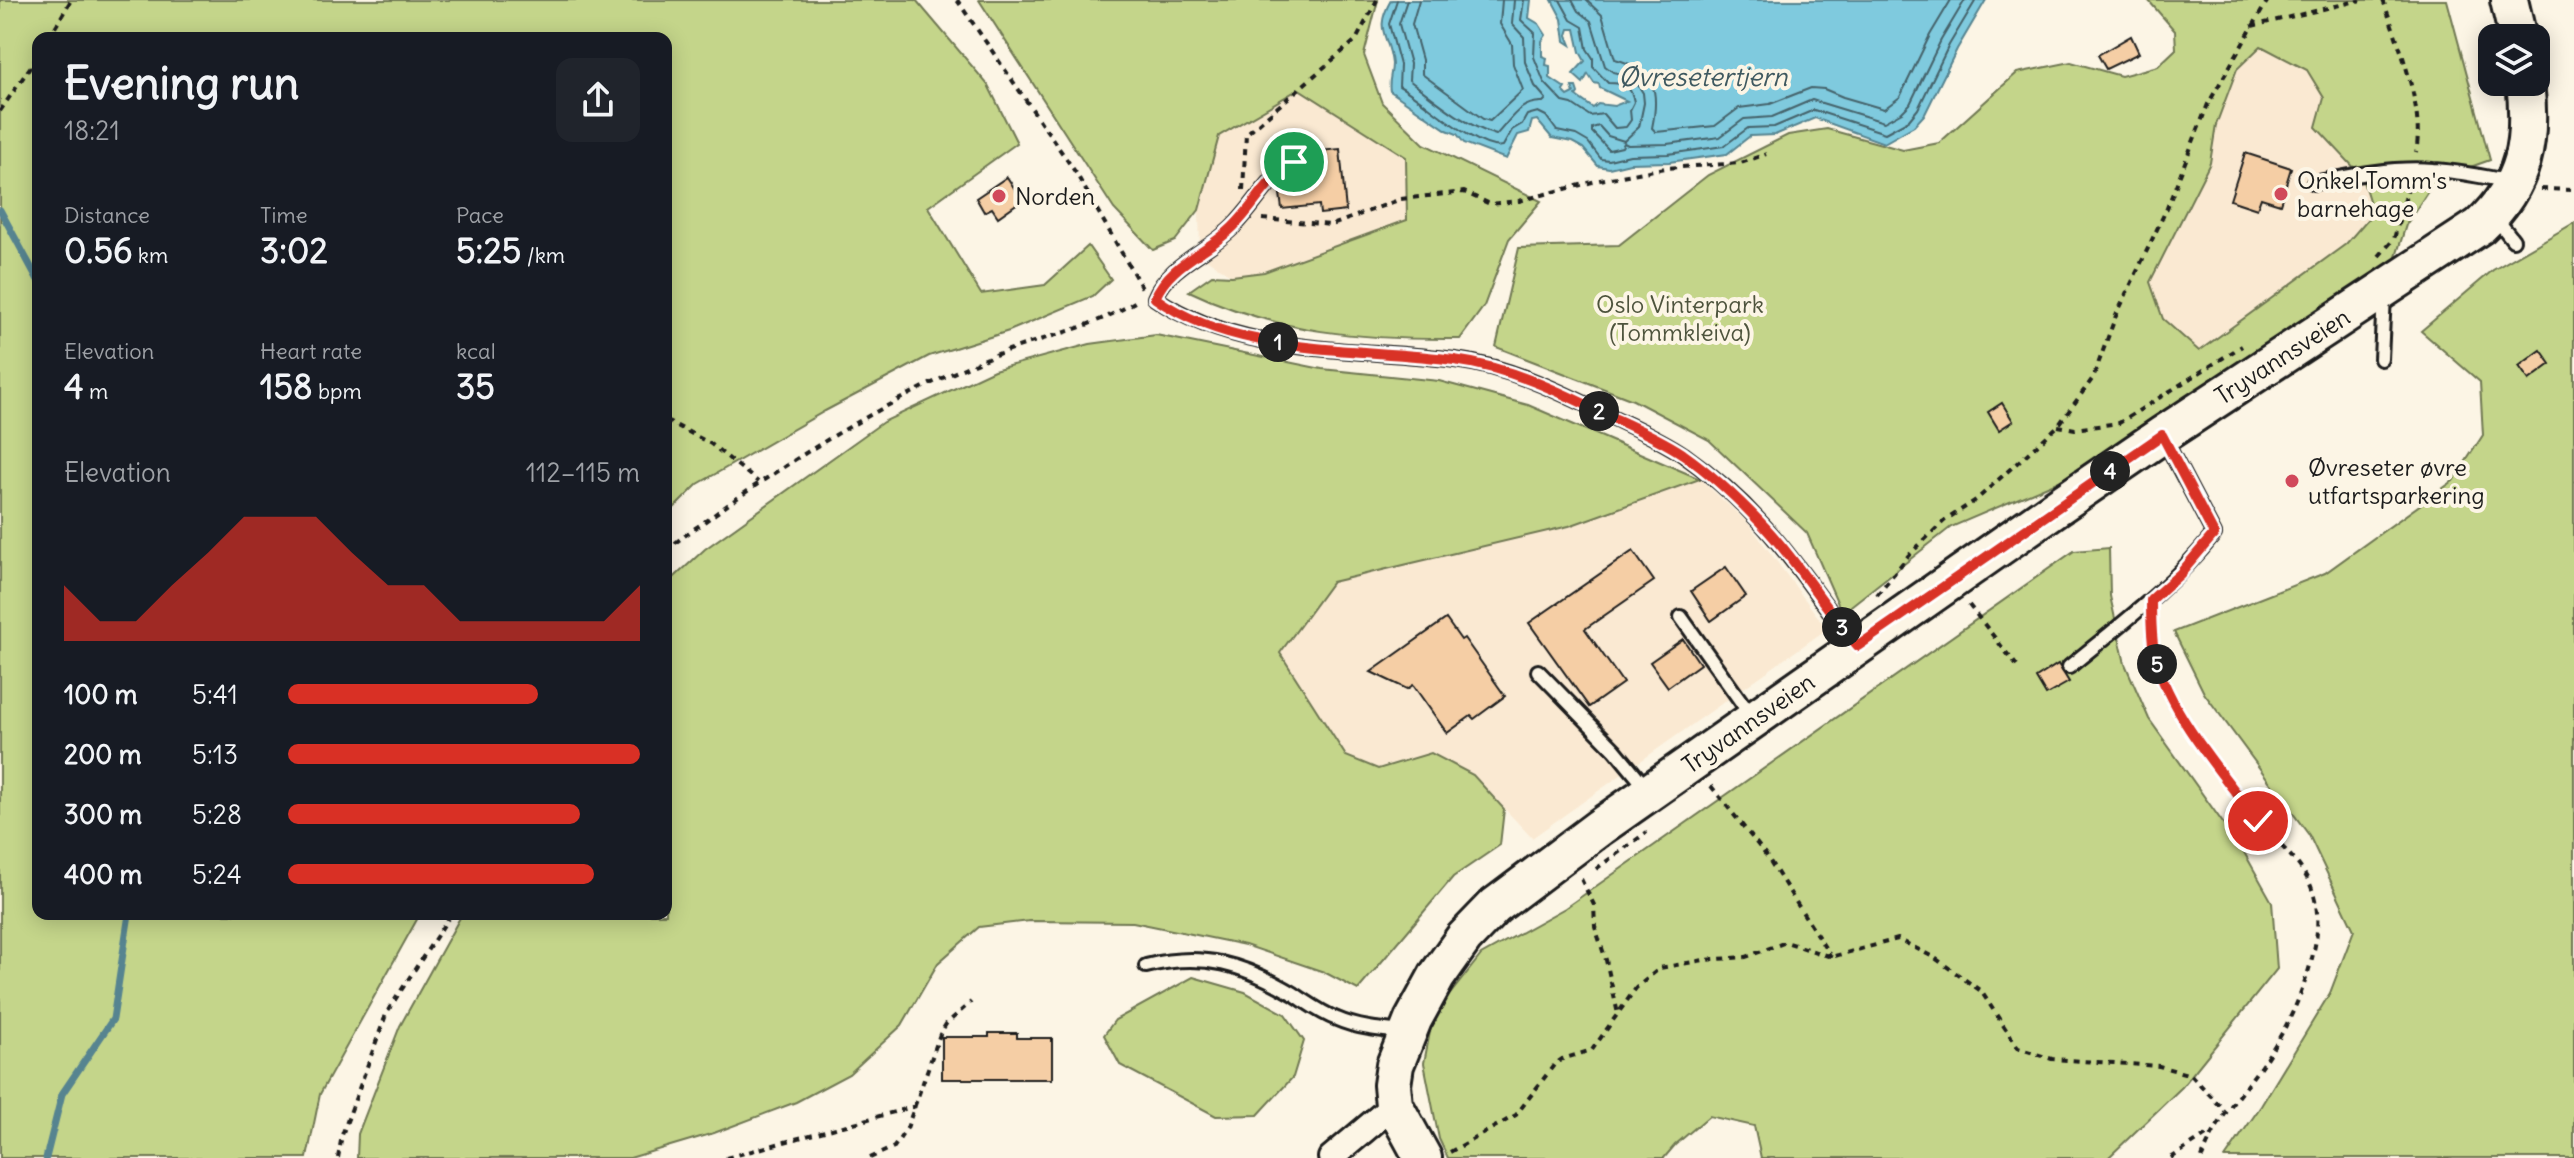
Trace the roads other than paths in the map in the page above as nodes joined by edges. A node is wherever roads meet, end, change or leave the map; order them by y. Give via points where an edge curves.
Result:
1 (2509, 0) edge
2 (2515, 24) edge
3 (2525, 96) edge
4 (1294, 162) dead end
5 (2314, 183) dead end
6 (2515, 184) junction
7 (2380, 273) junction
8 (2381, 359) dead end
9 (2155, 420) junction
10 (1681, 617) dead end
11 (1858, 646) junction
12 (2069, 667) dead end
13 (1538, 671) dead end
14 (1753, 720) junction
15 (1650, 792) junction
16 (1146, 966) dead end
17 (1407, 1033) junction
18 (1394, 1105) junction
19 (1331, 1158) edge
20 (1423, 1158) edge

1 - 2 street
3 - 6 street via 2525,151
4 - 11 lane via 1274,175 1242,218 1172,272 1151,296 1183,317 1225,333 1498,369 1645,433 1703,469 1760,521
5 - 6 lane via 2413,170
6 - 7 street, Tryvannsveien via 2503,227
7 - 8 lane
7 - 9 street, Tryvannsveien
9 - 11 street, Tryvannsveien
9 - 12 lane via 2214,534 2180,574
10 - 14 lane
11 - 14 street, Tryvannsveien
13 - 15 lane
14 - 15 street, Tryvannsveien
15 - 17 street, Tryvannsveien via 1478,922 1437,976
16 - 17 lane via 1172,959 1221,963 1260,976 1347,1023
17 - 18 street, Tryvannsveien via 1395,1065
18 - 19 street
18 - 20 street

